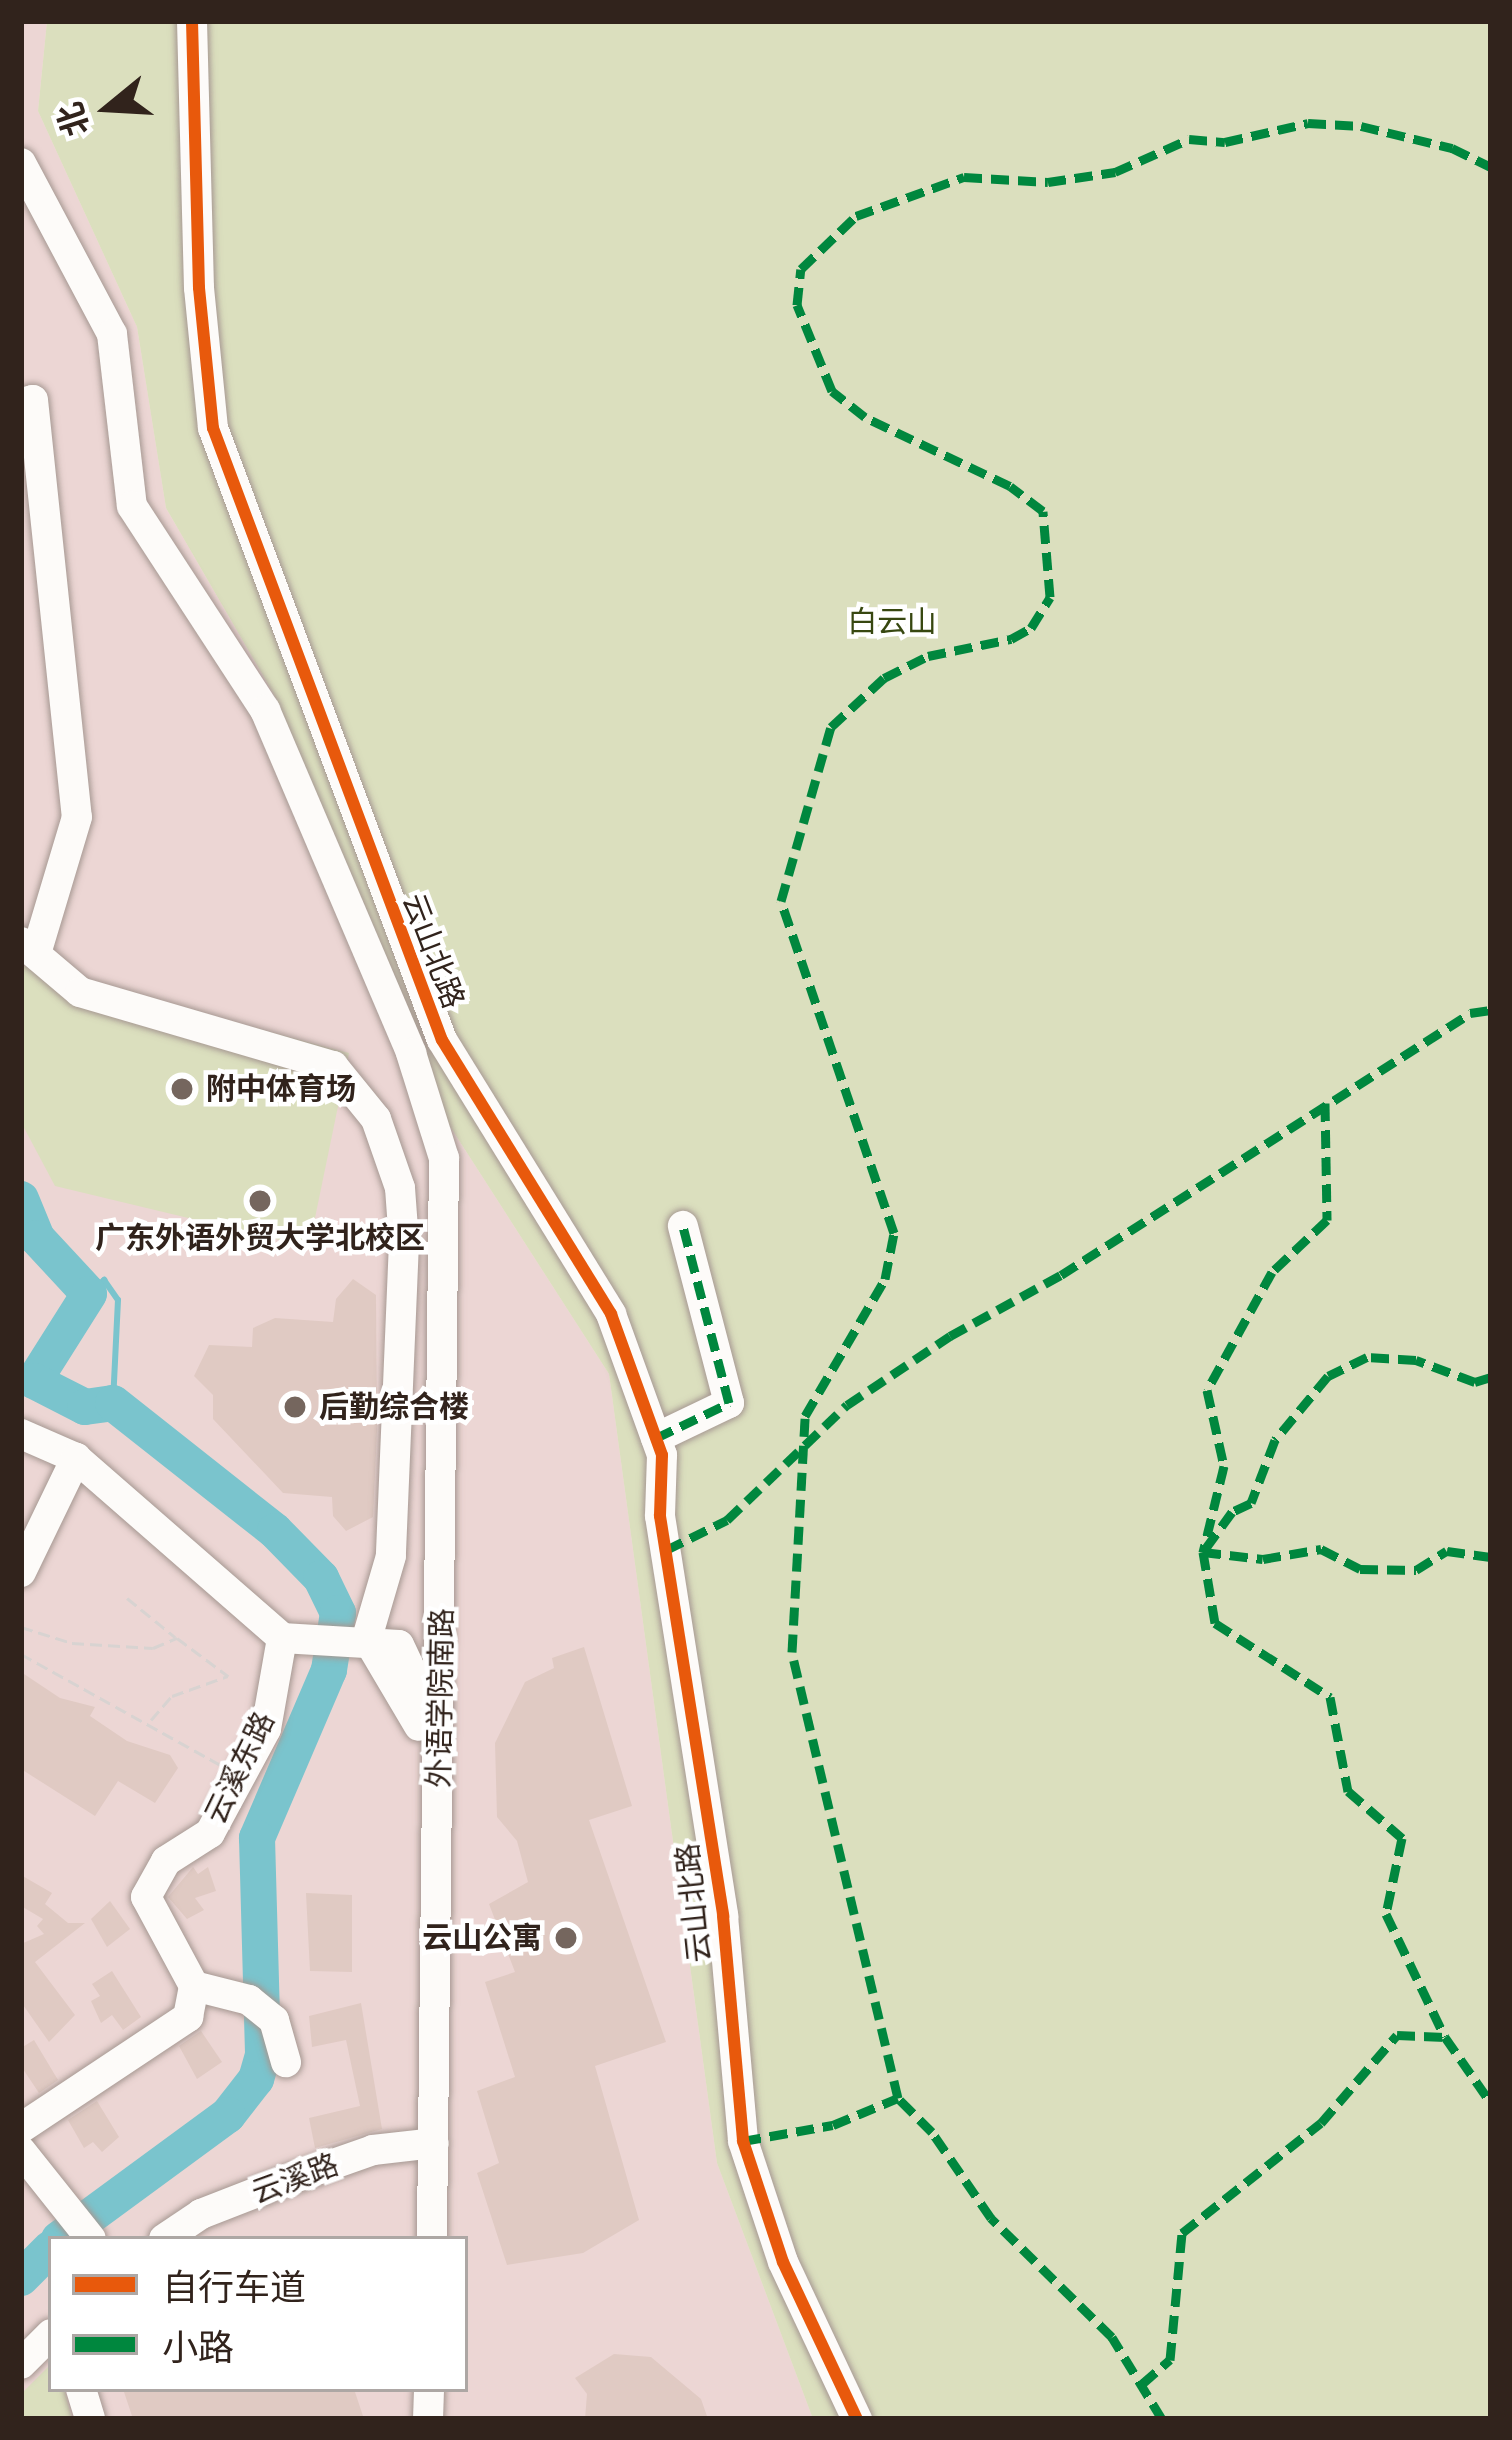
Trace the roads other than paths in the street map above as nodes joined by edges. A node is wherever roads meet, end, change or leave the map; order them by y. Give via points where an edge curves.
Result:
1 (192, 21) edge
2 (21, 163) edge
3 (21, 403) edge
4 (28, 948) edge
5 (442, 1040) junction
6 (411, 1053) junction
7 (683, 1226) dead end
8 (21, 1434) edge
9 (656, 1438) junction
10 (76, 1457) junction
11 (21, 1572) edge
12 (282, 1638) junction
13 (367, 1638) junction
14 (441, 1741) junction
15 (440, 1778) junction
16 (194, 1986) junction
17 (286, 2062) dead end
18 (21, 2128) edge
19 (434, 2143) junction
20 (21, 2151) edge
21 (83, 2227) edge
22 (168, 2236) edge
23 (432, 2236) edge
24 (48, 2337) edge
25 (21, 2365) edge
26 (857, 2419) edge

1 - 5 street, 云山北路 via 199,288 213,428
2 - 6 street, 外语学院南路 via 112,334 132,506 265,710
3 - 4 street via 32,400 77,817
4 - 13 street via 80,992 333,1066 376,1119 400,1188 404,1242 391,1556
5 - 6 street
5 - 9 street, 云山北路 via 611,1314
6 - 14 street, 外语学院南路 via 444,1158
7 - 9 street via 729,1402
8 - 10 street
9 - 26 street, 云山北路 via 660,1516 723,1916 743,2141 783,2262
10 - 11 street
10 - 12 street
12 - 13 street
12 - 16 street, 云溪东路 via 266,1729 210,1833 166,1861 146,1898
13 - 14 street via 400,1645
13 - 15 street via 414,1714
14 - 15 street, 外语学院南路
15 - 19 street, 外语学院南路
16 - 17 street via 249,2000 274,2020
16 - 18 street via 188,2017
19 - 22 street, 云溪路 via 374,2150 288,2180 201,2214
19 - 23 street, 外语学院南路
20 - 21 street
24 - 25 street

